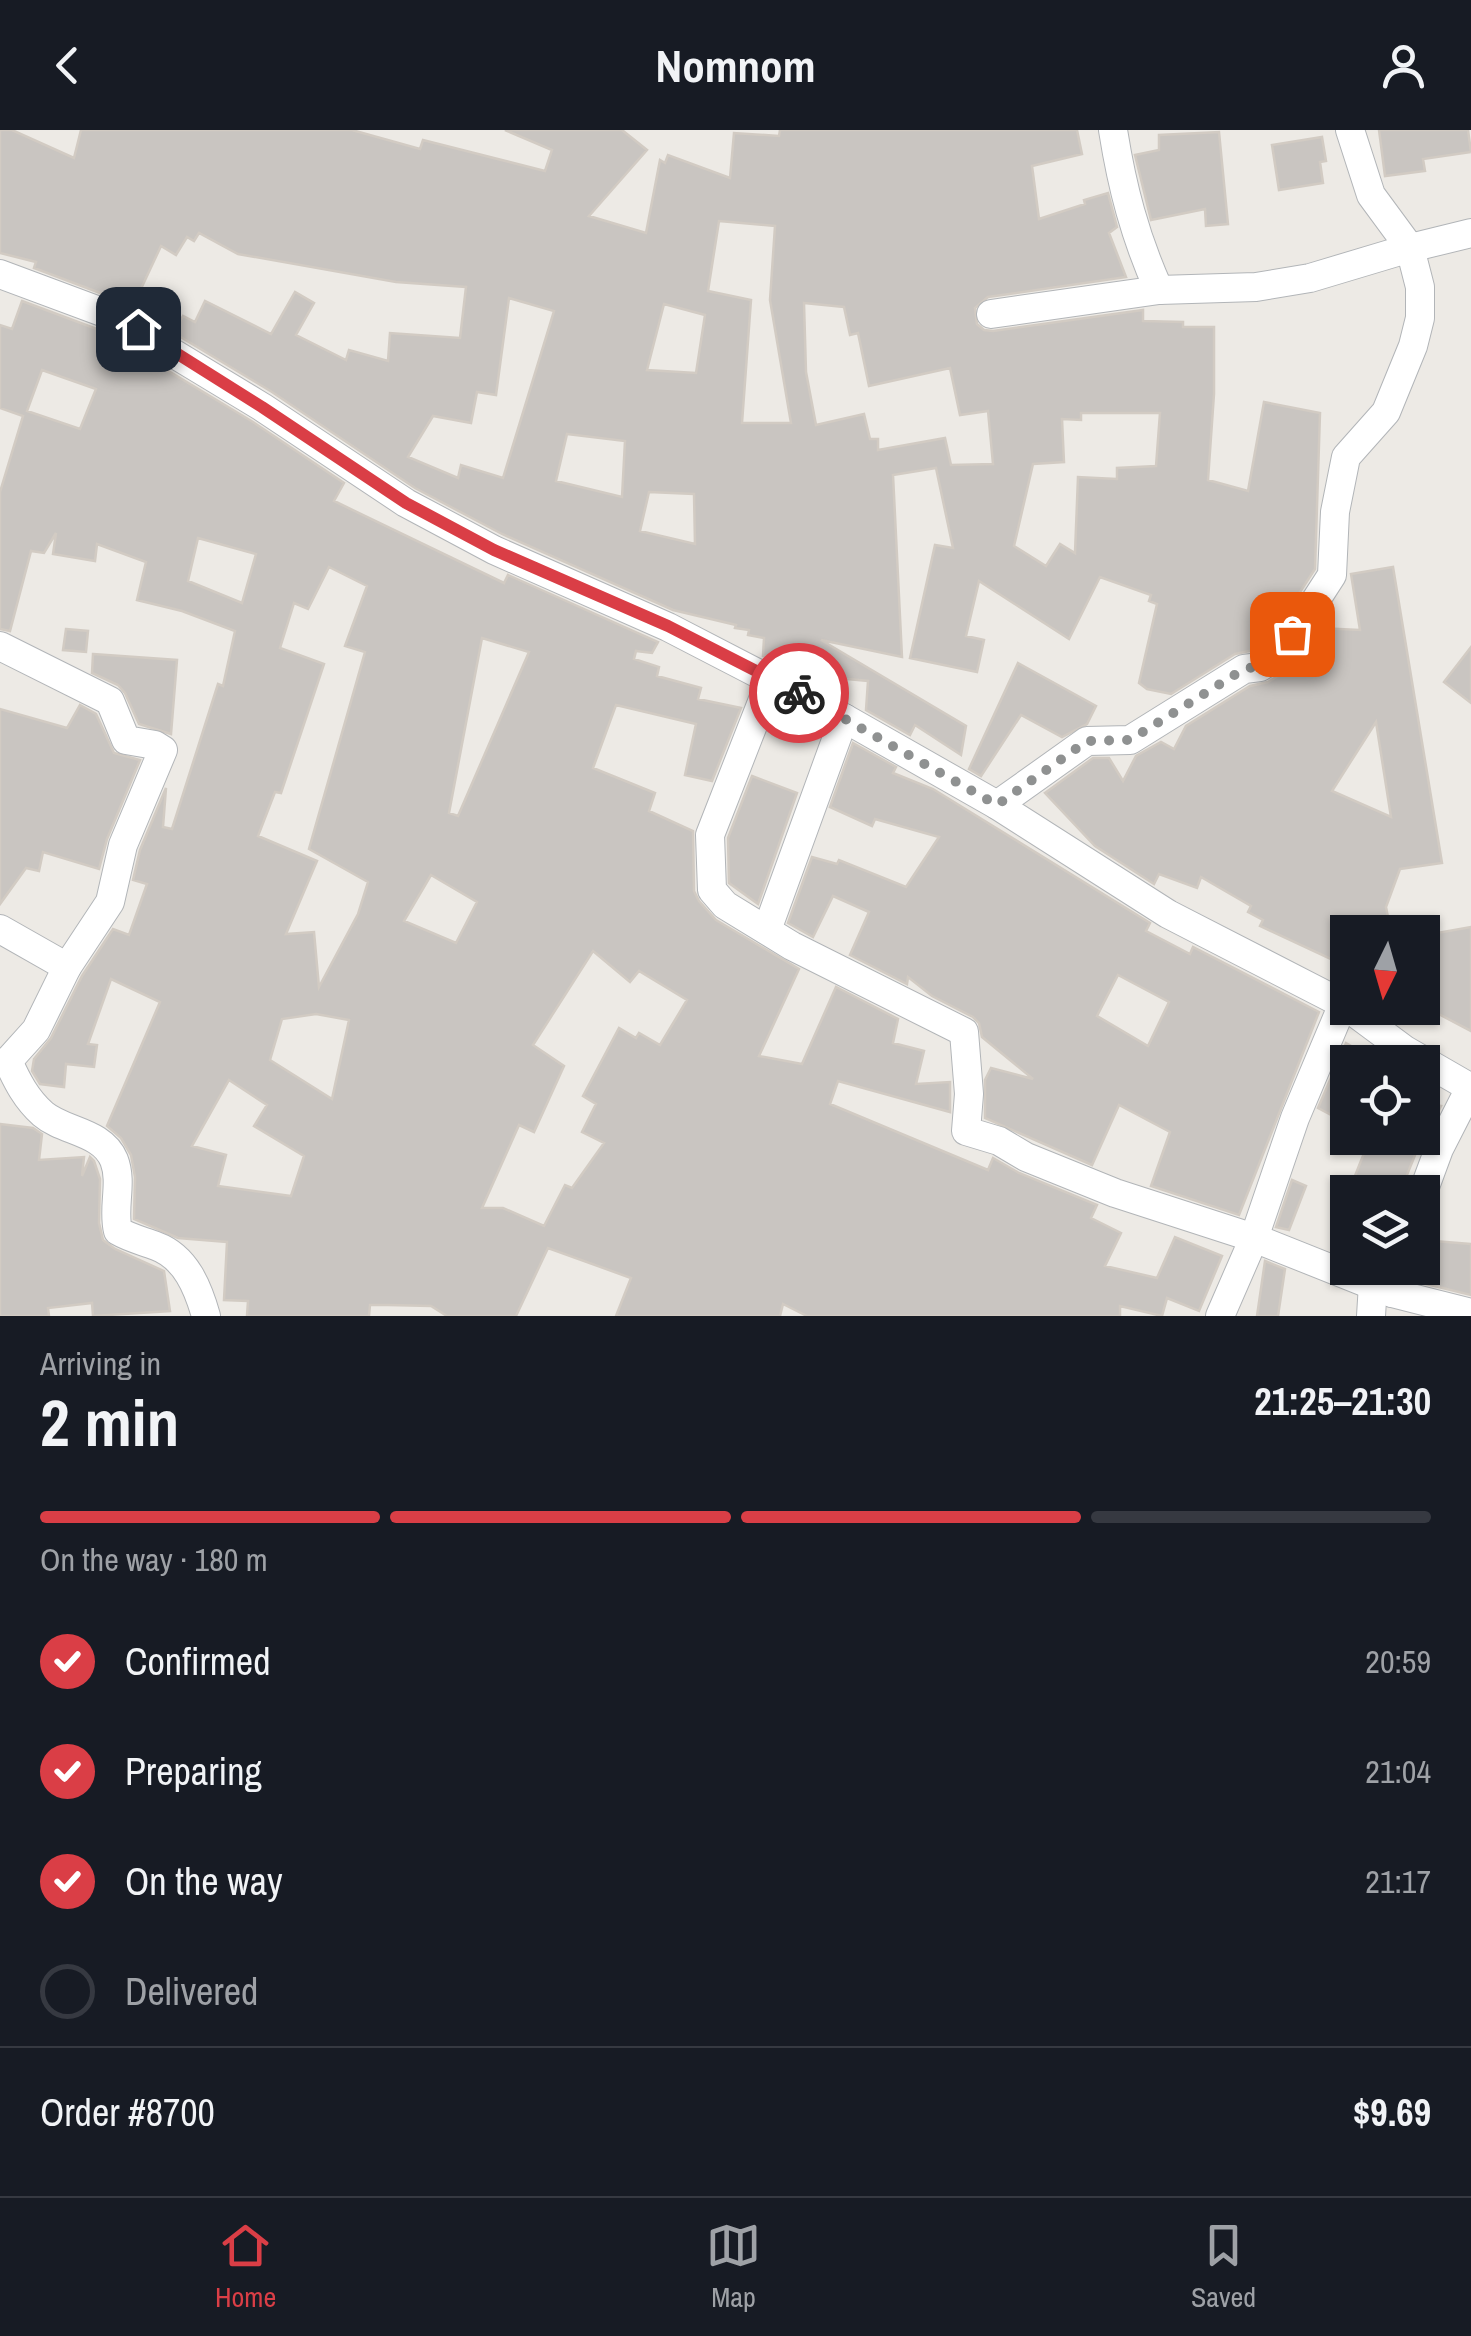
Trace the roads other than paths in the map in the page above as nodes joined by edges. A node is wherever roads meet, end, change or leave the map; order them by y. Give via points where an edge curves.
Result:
1 (1112, 130) edge
2 (1350, 130) edge
3 (1471, 233) edge
4 (1410, 248) junction
5 (0, 274) edge
6 (1159, 290) junction
7 (992, 314) dead end
8 (0, 646) edge
9 (771, 678) junction
10 (844, 718) junction
11 (997, 805) junction
12 (0, 929) edge
13 (767, 930) junction
14 (67, 967) junction
15 (1330, 997) edge
16 (1334, 1025) edge
17 (1371, 1025) edge
18 (4, 1062) edge
19 (1471, 1088) edge
20 (1429, 1175) edge
21 (1254, 1238) junction
22 (1330, 1262) edge
23 (1386, 1285) edge
24 (1398, 1285) edge
25 (1471, 1313) edge
26 (206, 1316) edge
27 (1220, 1316) edge
28 (1370, 1316) edge

1 - 6 street via 1138,245
2 - 4 street via 1371,195
3 - 4 street
4 - 6 street via 1256,288
4 - 11 street via 1420,287 1412,346 1386,412 1346,457 1332,574 1281,654 1244,669 1130,740 1087,741
5 - 9 street via 138,329 406,503
6 - 7 street
8 - 14 street via 110,702 126,740 163,750 123,846 110,902
9 - 10 street
9 - 13 street via 710,835 712,890
10 - 11 street
10 - 13 street
11 - 15 street via 1168,914
12 - 14 street
13 - 21 street via 964,1032 966,1132 1115,1193
14 - 18 street via 36,1030
16 - 21 street
17 - 19 street
18 - 26 street via 45,1116 83,1132 113,1156 118,1232 176,1258 196,1283
19 - 20 street
21 - 22 street
21 - 27 street
23 - 28 street
24 - 25 street

